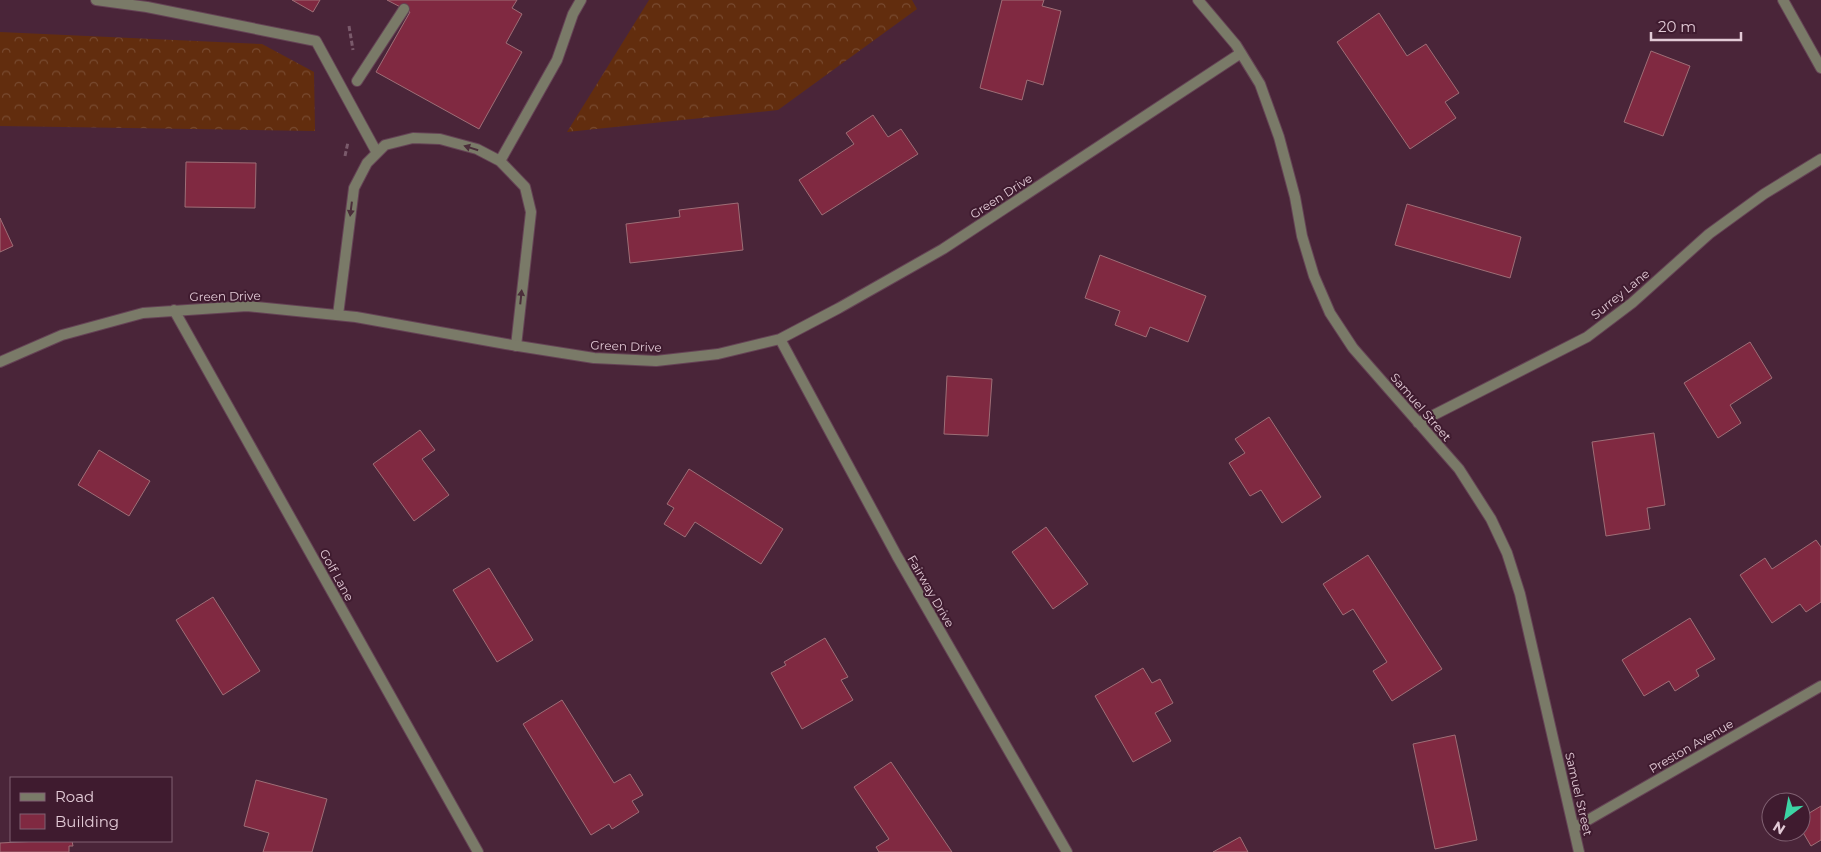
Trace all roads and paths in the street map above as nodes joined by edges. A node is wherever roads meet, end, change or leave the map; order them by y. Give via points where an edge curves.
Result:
1 (96, 0) edge
2 (581, 0) edge
3 (1198, 0) edge
4 (1783, 0) edge
5 (404, 9) dead end
6 (349, 26) dead end
7 (353, 50) dead end
8 (1241, 53) junction
9 (1821, 68) edge
10 (357, 81) dead end
11 (377, 153) junction
12 (1821, 159) edge
13 (500, 160) junction
14 (174, 310) junction
15 (338, 315) junction
16 (780, 339) junction
17 (516, 346) junction
18 (0, 362) edge
19 (1418, 424) junction
20 (1821, 686) edge
21 (1574, 828) junction
22 (478, 852) edge
23 (1066, 852) edge
24 (1578, 852) edge

1 - 11 street via 316,41
2 - 13 street via 557,60
3 - 8 street, Samuel Street
4 - 9 street
5 - 10 street
6 - 7 path
8 - 16 street, Green Drive via 943,248
8 - 19 street, Samuel Street via 1260,84 1279,137 1302,236 1330,314 1353,348
13 -> 11 street via 477,149 440,139 413,138 385,145
11 -> 15 street via 367,163 354,188
12 - 19 street, Surrey Lane via 1764,194 1709,234 1632,303 1587,337
17 -> 13 street via 531,212 525,187
14 - 15 street, Green Drive via 246,306
14 - 18 street, Green Drive via 143,312 62,335
14 - 22 street, Golf Lane
15 - 17 street, Green Drive
16 - 17 street, Green Drive via 718,354 656,361 594,358
16 - 23 street, Fairway Drive via 897,556
19 - 21 street, Samuel Street via 1458,469 1490,519 1507,554 1520,594
20 - 21 street, Preston Avenue
21 - 24 street, Samuel Street

